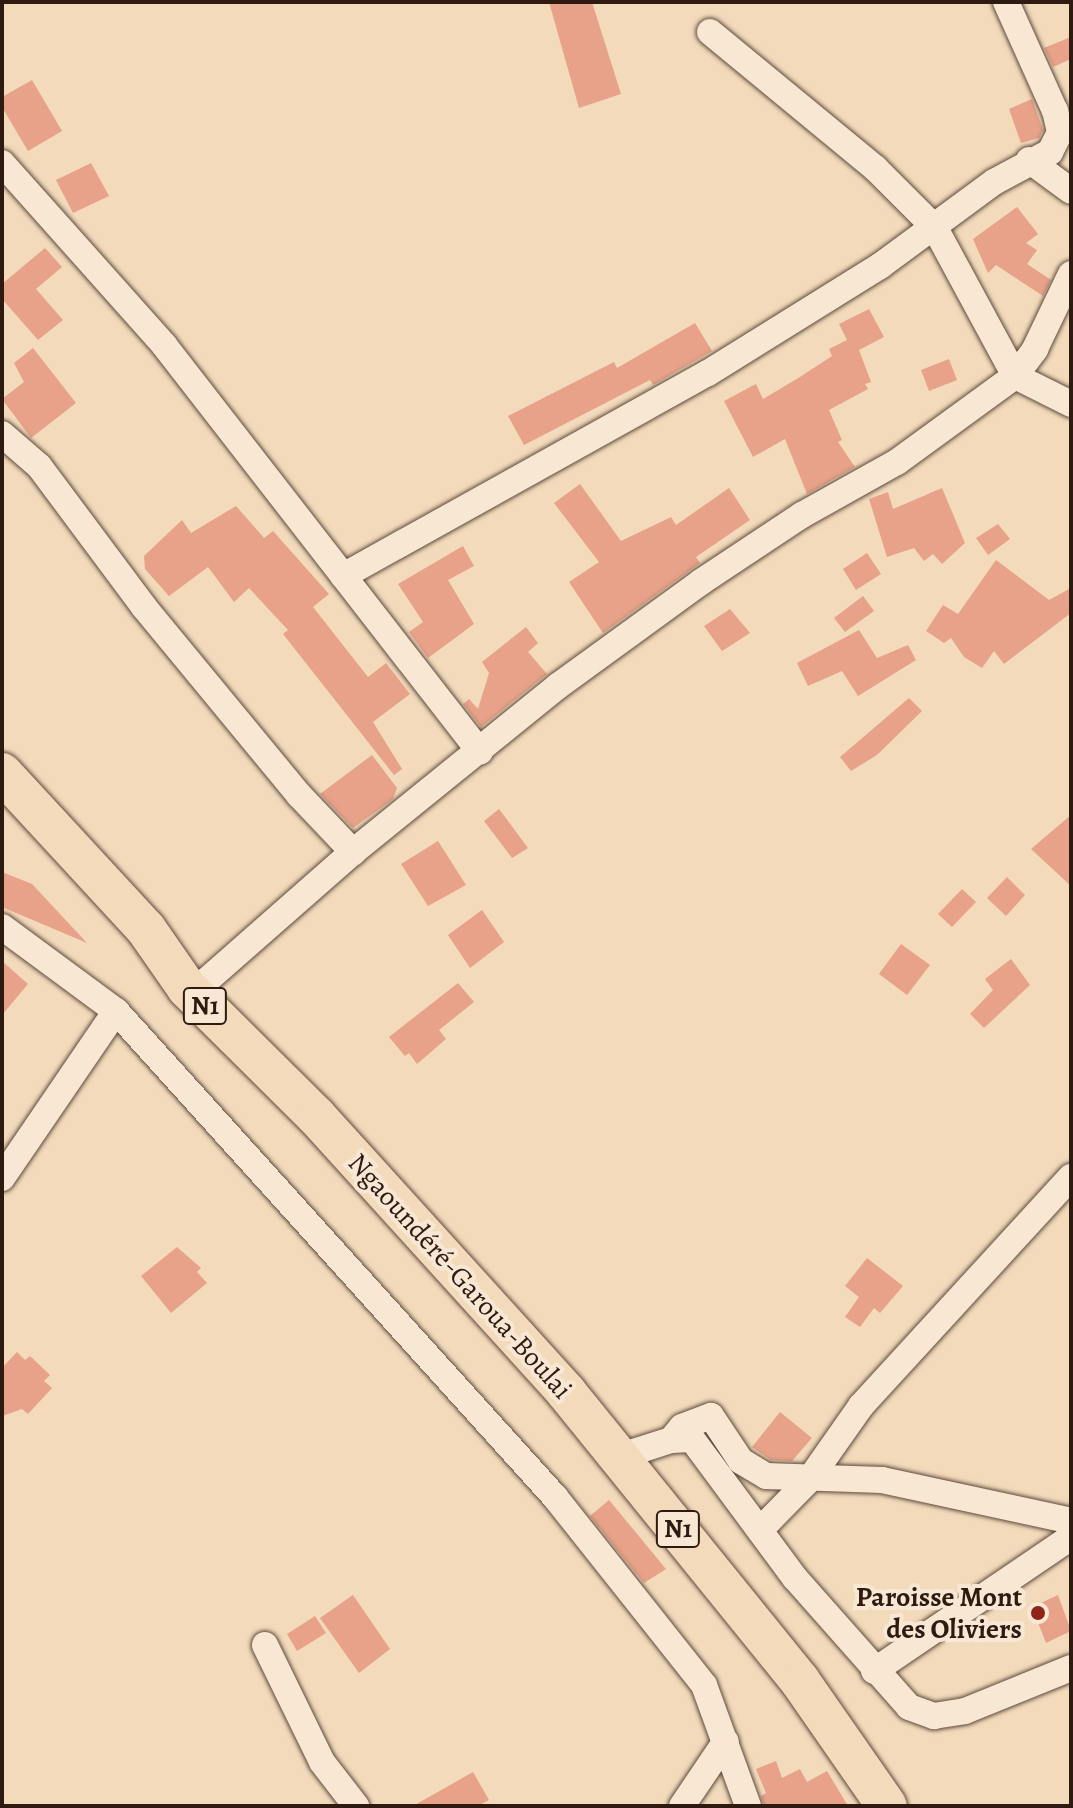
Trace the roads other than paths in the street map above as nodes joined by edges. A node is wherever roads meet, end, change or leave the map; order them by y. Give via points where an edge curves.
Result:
1 (1006, 2) edge
2 (710, 32) dead end
3 (1029, 160) junction
4 (2, 163) edge
5 (1071, 191) edge
6 (935, 228) junction
7 (1071, 274) edge
8 (1015, 376) junction
9 (1071, 404) edge
10 (2, 434) edge
11 (343, 576) junction
12 (480, 752) junction
13 (2, 773) edge
14 (353, 852) junction
15 (2, 927) edge
16 (187, 988) junction
17 (116, 1011) junction
18 (1071, 1177) edge
19 (2, 1178) edge
20 (671, 1440) junction
21 (618, 1457) junction
22 (809, 1480) junction
23 (1071, 1521) edge
24 (760, 1530) junction
25 (1071, 1537) edge
26 (265, 1645) dead end
27 (1071, 1668) edge
28 (874, 1671) junction
29 (726, 1741) junction
30 (356, 1806) edge
31 (682, 1806) edge
32 (748, 1806) edge
33 (887, 1806) edge

1 - 3 street via 1060,132 1050,152
2 - 6 street via 875,168
3 - 5 street
3 - 6 street
4 - 11 street via 164,345
6 - 8 street
6 - 11 street via 708,373
7 - 8 street via 1035,349
8 - 9 street
8 - 12 street via 897,462 802,515 701,582 558,686
10 - 14 street via 39,466 144,607 299,795
11 - 12 street
12 - 14 street
13 - 16 highway, Ngaoundéré-Garoua-Boulai / N1 via 146,929
14 - 16 street via 206,981
15 - 17 street
16 - 21 highway, Ngaoundéré-Garoua-Boulai / N1 via 316,1116 566,1392
17 - 19 street
17 - 29 street via 555,1497 696,1674
18 - 22 street via 861,1406
20 - 21 street
20 - 22 street via 682,1427 711,1416 741,1461 766,1476
20 - 24 street via 692,1439
21 - 33 highway, Ngaoundéré-Garoua-Boulai / N1 via 800,1681
22 - 23 street via 882,1480
22 - 24 street
24 - 28 street
25 - 28 street
26 - 30 street via 322,1762
27 - 28 street via 965,1711 934,1716 909,1707
29 - 31 street
29 - 32 street

